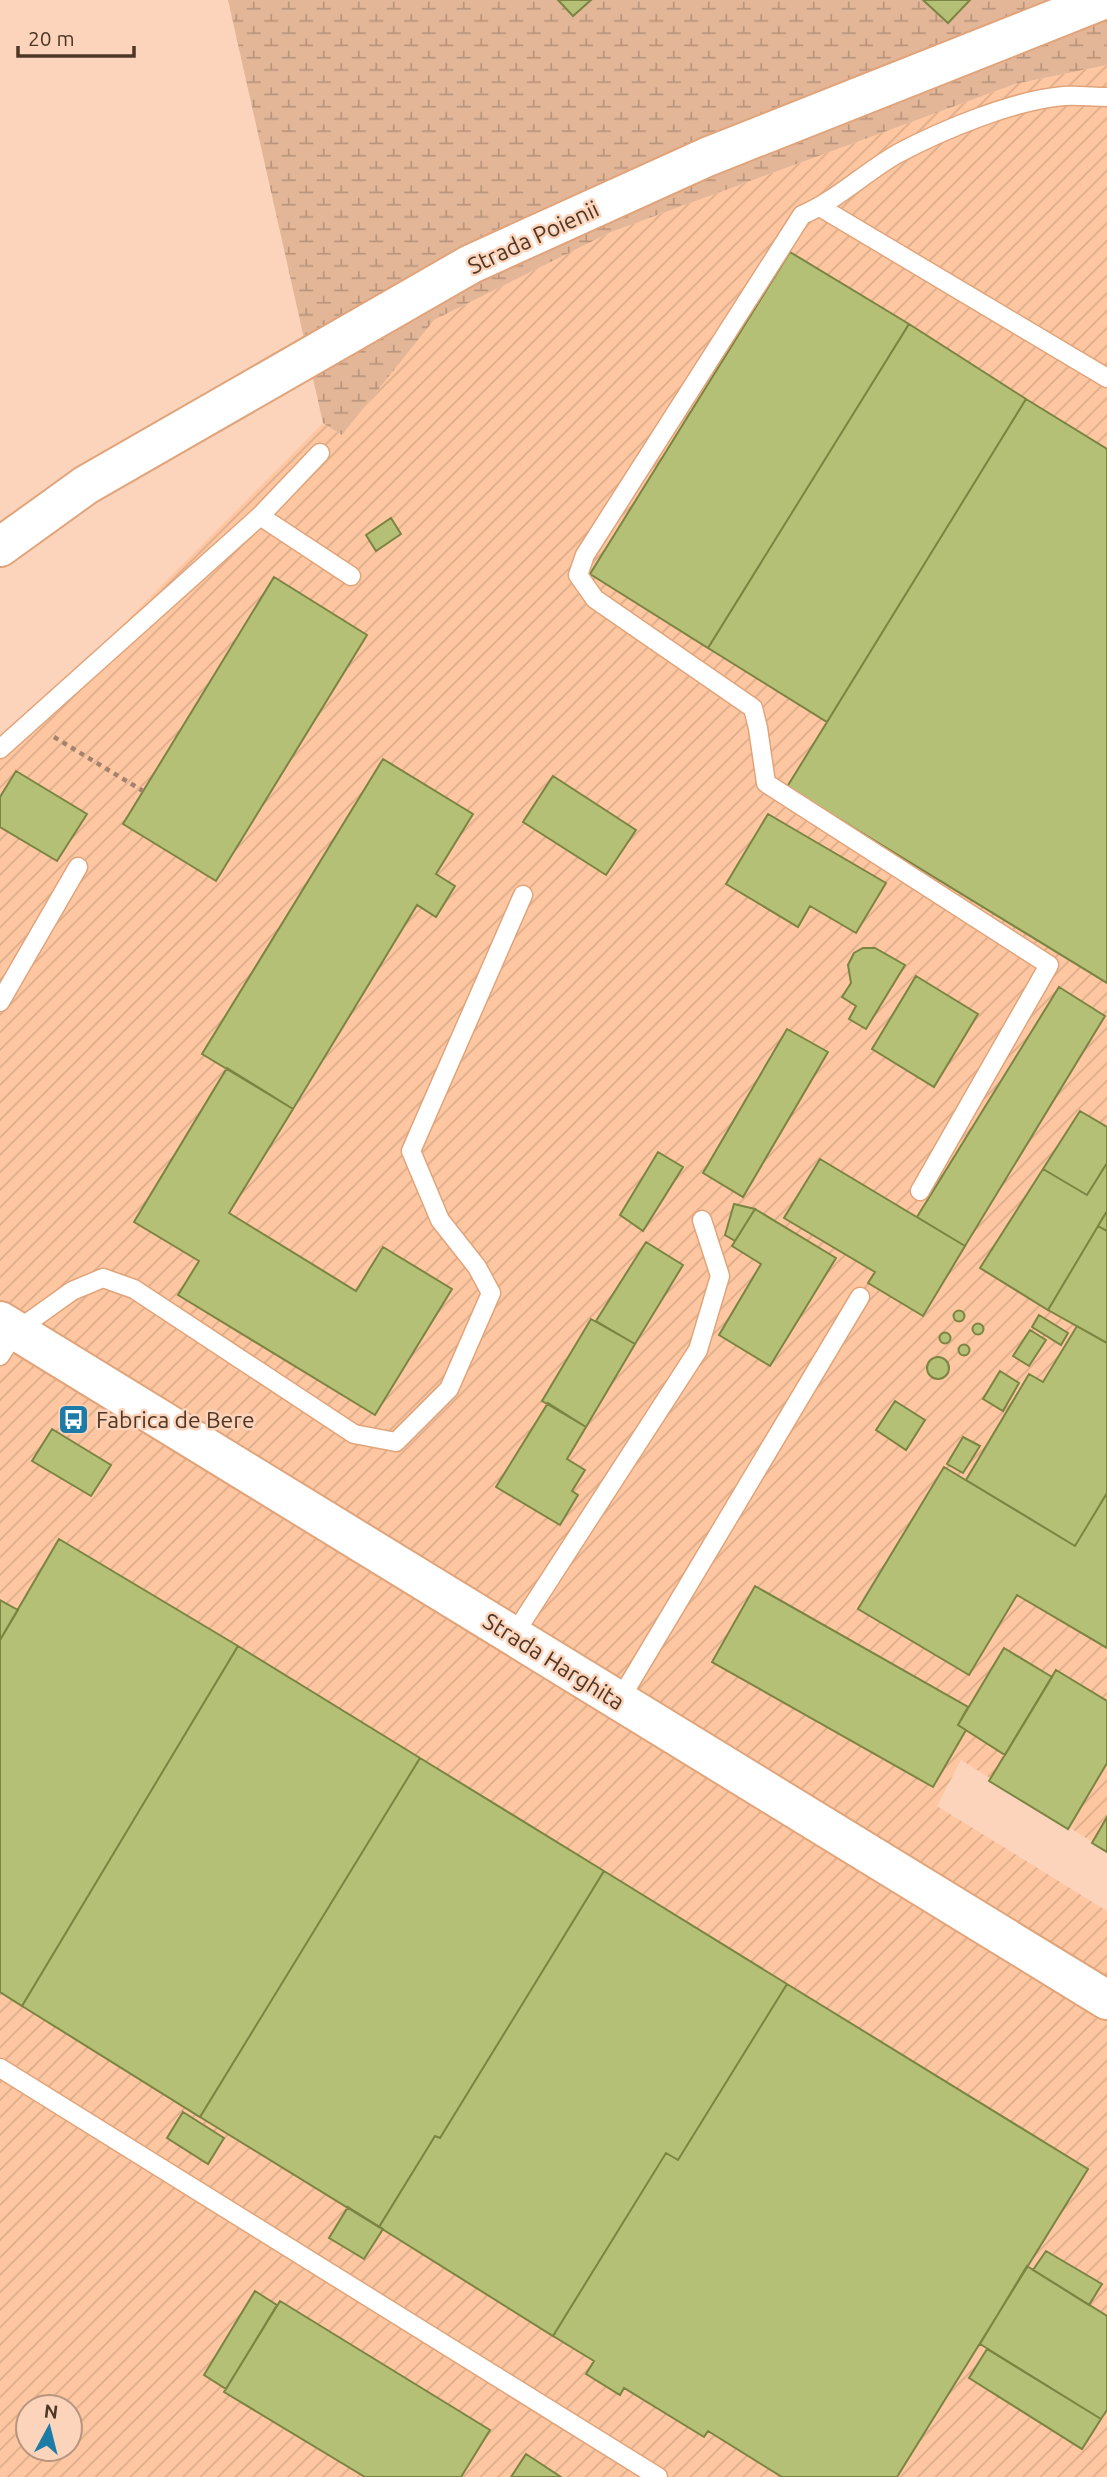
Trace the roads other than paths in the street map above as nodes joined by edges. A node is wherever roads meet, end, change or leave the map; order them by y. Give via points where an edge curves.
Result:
1 (1103, 0) edge
2 (1107, 97) edge
3 (820, 207) junction
4 (1107, 378) edge
5 (320, 453) dead end
6 (260, 516) junction
7 (0, 547) edge
8 (351, 576) dead end
9 (0, 749) edge
10 (78, 867) dead end
11 (523, 895) dead end
12 (0, 1002) edge
13 (920, 1191) dead end
14 (702, 1220) dead end
15 (860, 1297) dead end
16 (5, 1336) edge
17 (513, 1636) junction
18 (619, 1701) junction
19 (1107, 2000) edge
20 (0, 2068) edge
21 (658, 2477) edge

1 - 7 main road, Strada Poienii via 707,157 471,264 86,485
2 - 3 lane via 1063,96 1019,105 959,126 896,155
3 - 4 lane
3 - 13 lane via 802,215 586,555 578,575 595,599 753,708 765,783 1049,965
5 - 6 lane
6 - 8 lane
6 - 9 lane
10 - 12 lane
11 - 16 lane via 411,1151 440,1220 491,1293 449,1389 396,1442 354,1434 134,1289 103,1278 72,1291
14 - 17 lane via 720,1276 698,1350
15 - 18 lane
16 - 17 main road, Strada Harghita
17 - 18 main road, Strada Harghita
18 - 19 main road, Strada Harghita
20 - 21 lane

